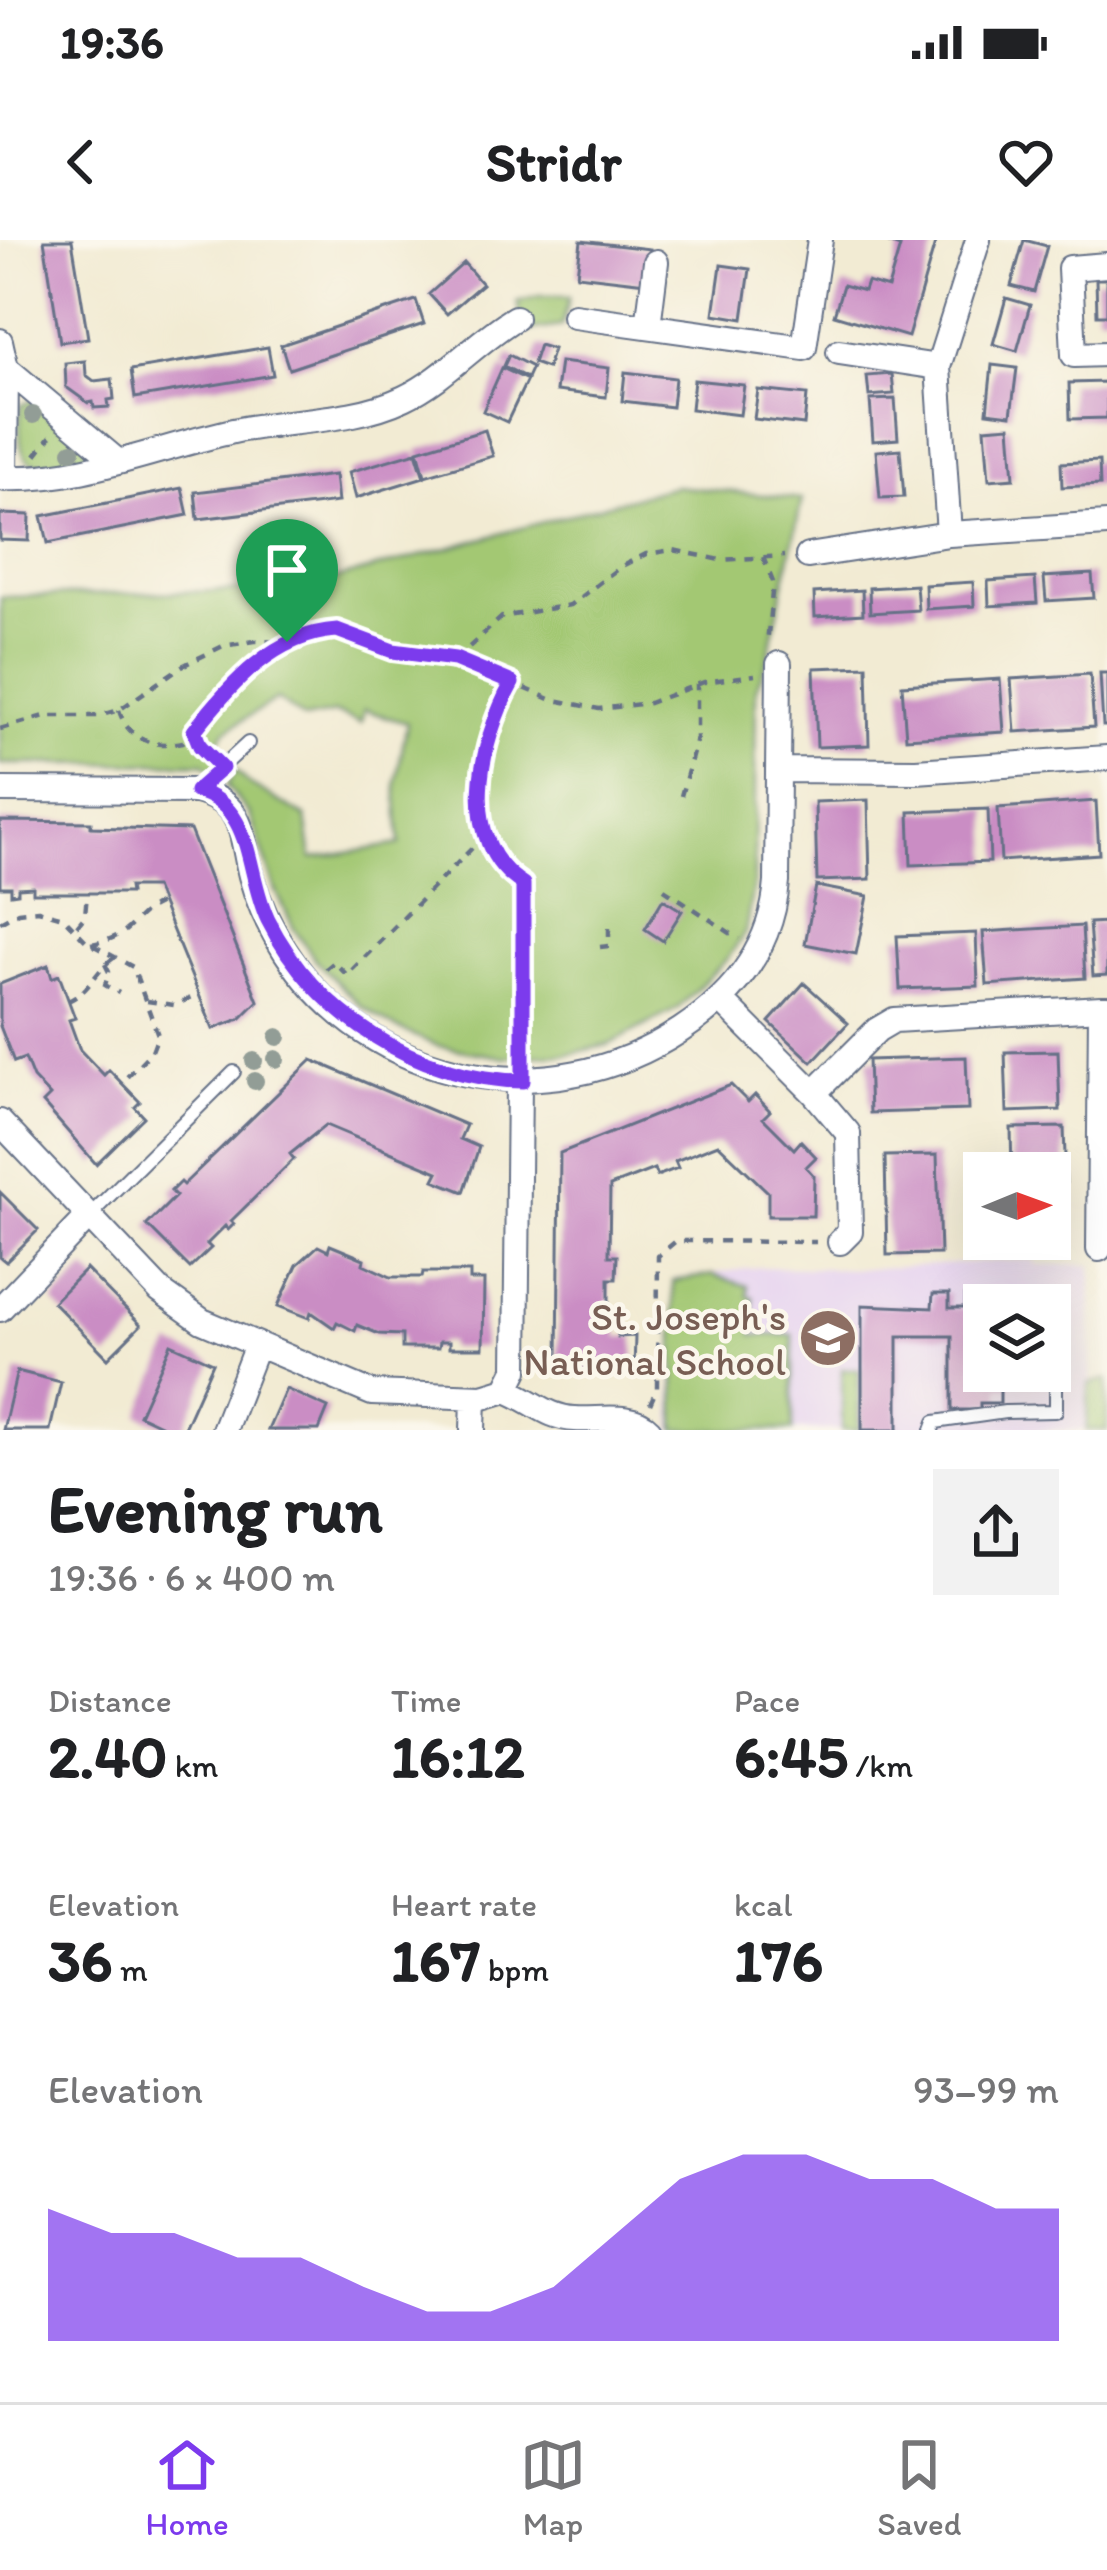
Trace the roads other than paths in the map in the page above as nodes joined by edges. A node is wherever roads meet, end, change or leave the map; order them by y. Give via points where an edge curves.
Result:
1 (820, 240) edge
2 (978, 240) edge
3 (656, 262) dead end
4 (1107, 265) edge
5 (574, 316) dead end
6 (514, 318) dead end
7 (648, 326) junction
8 (0, 341) edge
9 (839, 352) dead end
10 (1107, 354) edge
11 (938, 367) junction
12 (6, 368) junction
13 (117, 461) junction
14 (8, 478) edge
15 (1107, 524) edge
16 (949, 534) junction
17 (799, 556) road end
18 (766, 665) road end
19 (248, 743) dead end
20 (1107, 758) edge
21 (778, 770) junction
22 (0, 790) edge
23 (196, 791) junction
24 (720, 999) junction
25 (1104, 1008) edge
26 (234, 1072) dead end
27 (521, 1082) junction
28 (814, 1093) junction
29 (0, 1122) edge
30 (88, 1217) junction
31 (840, 1242) road end
32 (1099, 1250) dead end
33 (0, 1309) edge
34 (257, 1345) junction
35 (510, 1385) junction
36 (1056, 1392) edge
37 (473, 1397) junction
38 (645, 1426) edge
39 (224, 1430) edge
40 (473, 1430) edge
41 (932, 1430) edge

1 - 7 street via 804,349
2 - 11 street
3 - 7 street
4 - 10 street via 1070,268 1074,356
5 - 7 street
6 - 13 street via 454,367 390,404
8 - 12 street
9 - 11 street
11 - 16 street
12 - 13 street
12 - 14 street
13 - 14 street
15 - 16 street
16 - 17 street
18 - 21 street
19 - 23 lane
20 - 21 street via 916,771
21 - 24 street via 769,931
22 - 23 street
23 - 27 street via 217,796 233,812 266,915 310,983 368,1034 403,1052
24 - 27 street via 633,1057
24 - 28 street
25 - 28 street via 894,1019
25 - 32 street
26 - 30 lane
27 - 35 street
28 - 31 street via 850,1143 850,1232
29 - 30 street
30 - 33 street
30 - 34 street via 175,1304
34 - 37 street via 372,1393
34 - 39 street
35 - 37 street
35 - 38 street via 553,1415
36 - 41 lane via 1056,1411 935,1422
37 - 40 street

